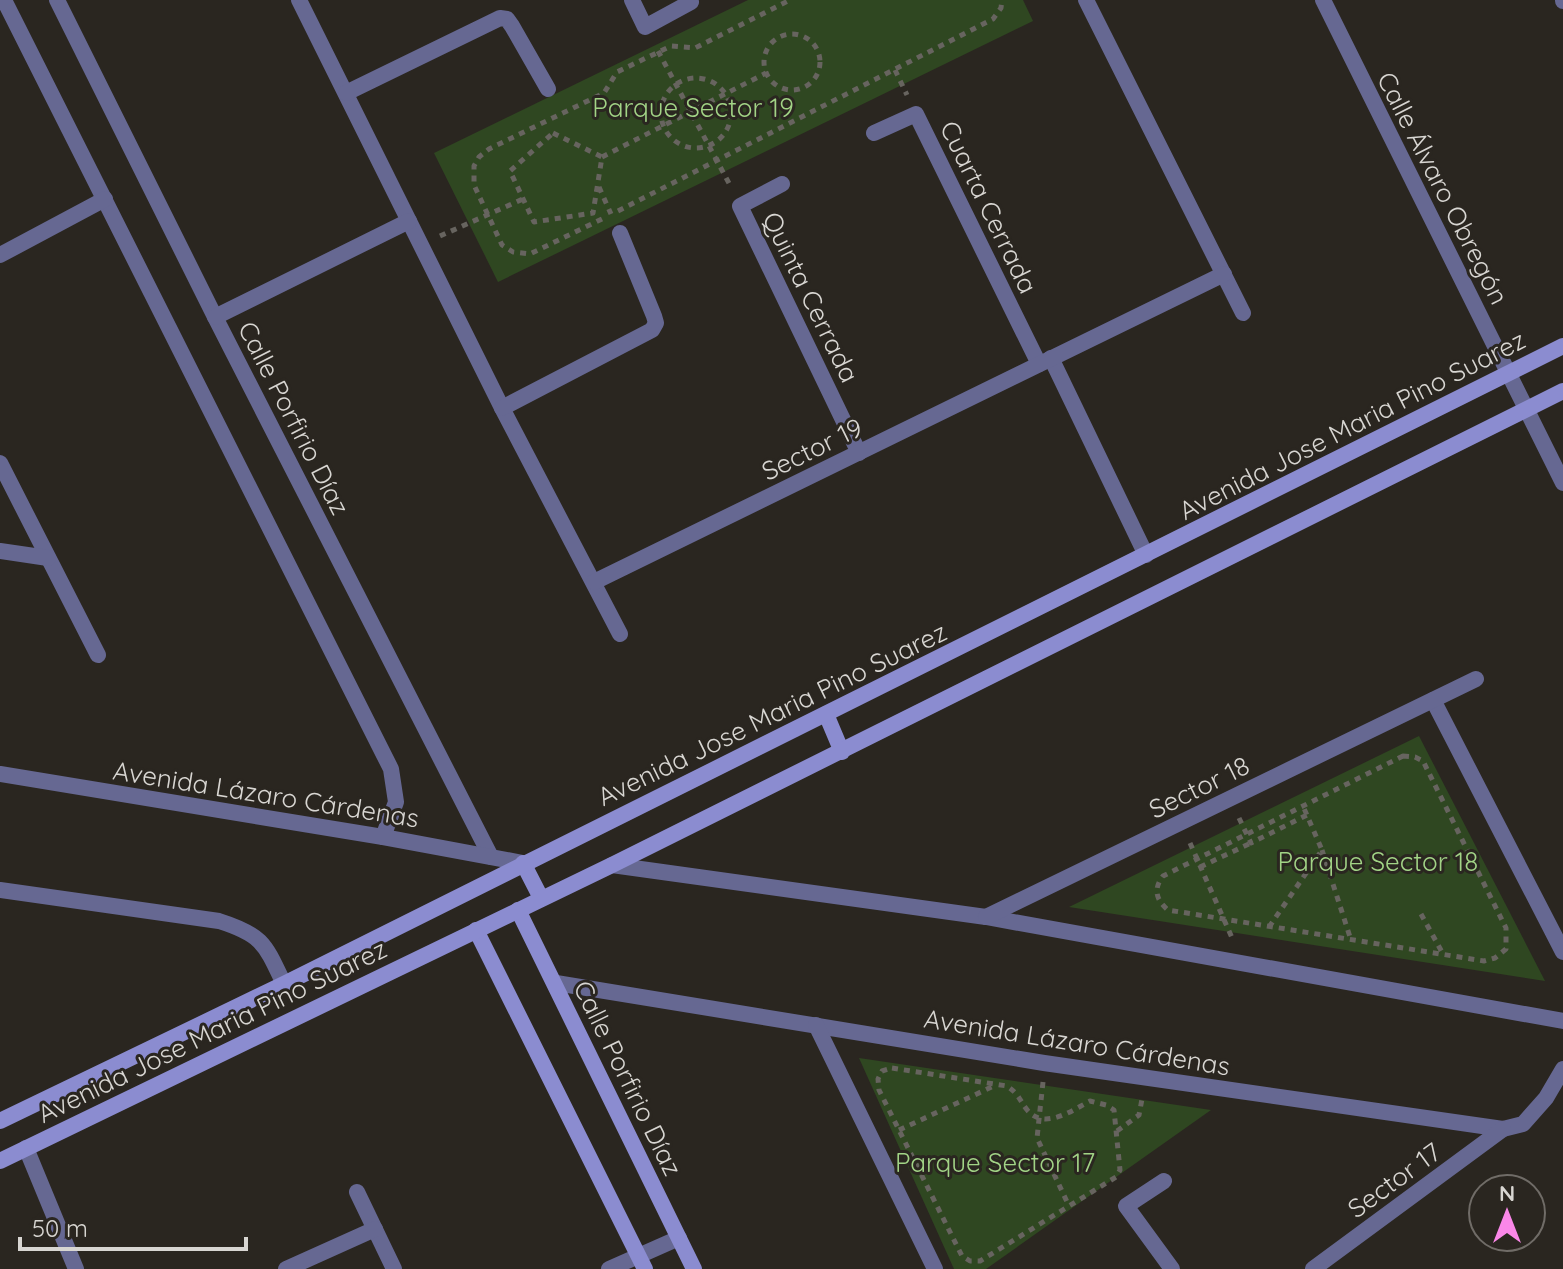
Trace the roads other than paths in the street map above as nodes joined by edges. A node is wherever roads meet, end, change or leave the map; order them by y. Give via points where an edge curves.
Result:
1 (4, 0) edge
2 (57, 0) edge
3 (299, 0) edge
4 (632, 0) edge
5 (1086, 0) edge
6 (1323, 0) edge
7 (691, 2) dead end
8 (548, 89) dead end
9 (346, 93) junction
10 (874, 133) dead end
11 (782, 184) dead end
12 (105, 199) junction
13 (409, 221) junction
14 (620, 233) road end
15 (0, 255) edge
16 (1224, 274) junction
17 (1243, 313) dead end
18 (215, 317) junction
19 (1563, 346) edge
20 (1045, 361) junction
21 (1509, 373) junction
22 (1563, 391) edge
23 (502, 408) junction
24 (1527, 409) junction
25 (859, 453) junction
26 (0, 463) edge
27 (1563, 483) edge
28 (0, 551) edge
29 (1146, 555) junction
30 (48, 558) junction
31 (594, 582) junction
32 (620, 634) dead end
33 (98, 655) dead end
34 (1476, 679) dead end
35 (1433, 700) junction
36 (826, 714) junction
37 (842, 752) junction
38 (0, 774) edge
39 (383, 837) junction
40 (491, 857) junction
41 (523, 863) junction
42 (612, 865) junction
43 (0, 890) edge
44 (541, 898) junction
45 (518, 910) junction
46 (986, 917) junction
47 (476, 930) junction
48 (1563, 952) edge
49 (556, 983) junction
50 (284, 984) junction
51 (1563, 1021) edge
52 (816, 1025) junction
53 (1563, 1069) edge
54 (0, 1121) edge
55 (1503, 1129) junction
56 (26, 1148) junction
57 (0, 1161) edge
58 (1164, 1181) dead end
59 (357, 1192) dead end
60 (375, 1229) junction
61 (679, 1238) junction
62 (642, 1262) edge
63 (76, 1269) edge
64 (286, 1269) edge
65 (394, 1269) edge
66 (609, 1269) edge
67 (694, 1269) edge
68 (935, 1269) edge
69 (1172, 1269) edge
70 (1313, 1269) edge

1 - 12 street
2 - 18 street, Calle Porfirio Díaz
3 - 9 street
4 - 7 street via 645,27
5 - 16 street
6 - 21 street, Calle Álvaro Obregón
8 - 9 street via 512,26 500,18
9 - 13 street
10 - 20 street, Cuarta Cerrada via 916,114
11 - 25 street, Quinta Cerrada via 740,206
12 - 15 street
12 - 39 street via 391,769 396,802
13 - 18 street
13 - 23 street
14 - 23 street via 654,316 652,330
16 - 17 street
16 - 20 street, Sector 19
18 - 40 street, Calle Porfirio Díaz
19 - 21 street, Avenida Jose Maria Pino Suarez
20 - 25 street, Sector 19
20 - 29 street
21 - 24 street, Calle Álvaro Obregón
21 - 29 street, Avenida Jose Maria Pino Suarez
22 - 24 street, Avenida Jose Maria Pino Suarez
23 - 31 street
24 - 27 street, Calle Álvaro Obregón
24 - 37 street, Avenida Jose Maria Pino Suarez
25 - 31 street, Sector 19
26 - 30 street
28 - 30 street
29 - 36 street, Avenida Jose Maria Pino Suarez
30 - 33 street
31 - 32 street
34 - 35 street, Sector 18
35 - 46 street, Sector 18
35 - 48 street
36 - 37 street
36 - 41 street, Avenida Jose Maria Pino Suarez
37 - 42 street, Avenida Jose Maria Pino Suarez
38 - 39 street, Avenida Lázaro Cárdenas
39 - 40 street, Avenida Lázaro Cárdenas
40 - 41 street, Avenida Lázaro Cárdenas
41 - 44 street
41 - 50 street, Avenida Jose Maria Pino Suarez
42 - 44 street, Avenida Jose Maria Pino Suarez
42 - 46 street
43 - 50 street via 219,921 248,930 268,951
44 - 45 street, Avenida Jose Maria Pino Suarez
45 - 47 street, Avenida Jose Maria Pino Suarez
45 - 49 street, Calle Porfirio Díaz
46 - 51 street
47 - 56 street, Avenida Jose Maria Pino Suarez
47 - 62 street
49 - 52 street, Avenida Lázaro Cárdenas
49 - 61 street, Calle Porfirio Díaz
50 - 54 street, Avenida Jose Maria Pino Suarez
52 - 55 street, Avenida Lázaro Cárdenas
52 - 68 street
53 - 55 street via 1523,1124
55 - 70 street, Sector 17
56 - 57 street, Avenida Jose Maria Pino Suarez
56 - 63 street
58 - 69 street via 1126,1206
59 - 60 street
60 - 64 street
60 - 65 street
61 - 62 street
61 - 67 street, Calle Porfirio Díaz
62 - 66 street

